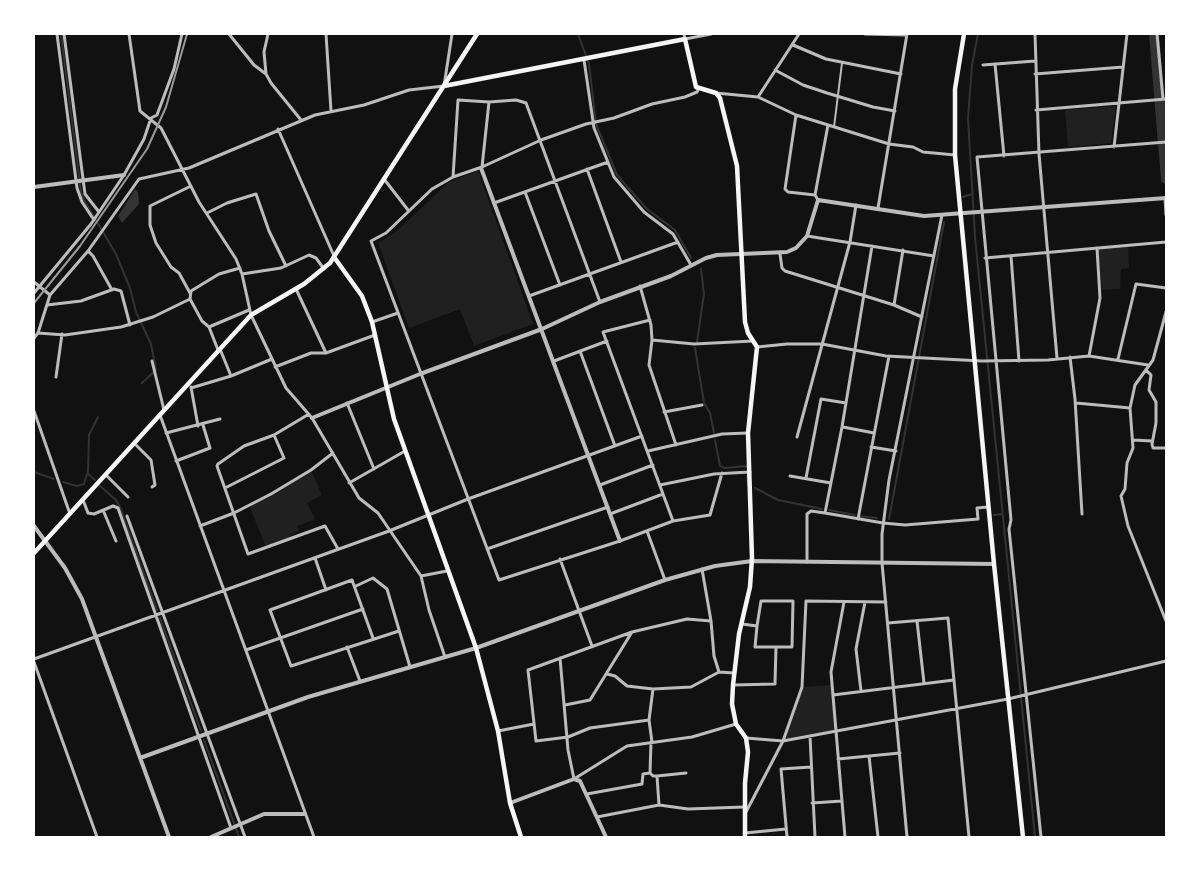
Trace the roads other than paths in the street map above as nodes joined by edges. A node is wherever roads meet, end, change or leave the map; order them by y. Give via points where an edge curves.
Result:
1 (57, 34) edge
2 (64, 34) edge
3 (129, 34) edge
4 (182, 34) edge
5 (229, 34) edge
6 (268, 34) edge
7 (326, 34) edge
8 (452, 34) edge
9 (477, 34) edge
10 (711, 34) edge
11 (799, 34) edge
12 (864, 34) edge
13 (907, 34) edge
14 (964, 34) edge
15 (1036, 34) edge
16 (1128, 34) edge
17 (1157, 34) edge
18 (684, 36) edge
19 (793, 45) junction
20 (586, 59) junction
21 (1035, 61) junction
22 (842, 63) junction
23 (995, 64) junction
24 (984, 65) dead end
25 (1124, 67) junction
26 (775, 70) junction
27 (266, 74) junction
28 (901, 74) junction
29 (1035, 74) junction
30 (444, 86) junction
31 (699, 88) junction
32 (716, 93) junction
33 (758, 97) junction
34 (838, 97) junction
35 (1162, 99) edge
36 (489, 102) junction
37 (1118, 103) junction
38 (1036, 110) junction
39 (331, 111) junction
40 (895, 111) junction
41 (796, 115) junction
42 (151, 118) junction
43 (301, 120) junction
44 (595, 123) junction
45 (828, 125) junction
46 (834, 127) junction
47 (278, 129) junction
48 (541, 140) junction
49 (1166, 142) edge
50 (889, 144) junction
51 (1114, 147) junction
52 (1039, 154) junction
53 (955, 155) junction
54 (1004, 156) junction
55 (608, 162) junction
56 (481, 167) junction
57 (183, 169) junction
58 (586, 169) junction
59 (124, 175) junction
60 (453, 177) junction
61 (384, 179) junction
62 (76, 181) junction
63 (83, 181) junction
64 (554, 181) junction
65 (191, 186) junction
66 (34, 187) edge
67 (525, 192) junction
68 (815, 195) junction
69 (1166, 198) edge
70 (818, 200) junction
71 (494, 203) junction
72 (856, 204) junction
73 (878, 208) junction
74 (1044, 208) junction
75 (408, 210) junction
76 (980, 212) junction
77 (206, 213) junction
78 (960, 214) junction
79 (942, 215) junction
80 (1166, 215) edge
81 (96, 216) junction
82 (807, 236) junction
83 (678, 242) junction
84 (850, 242) junction
85 (1166, 242) edge
86 (872, 246) junction
87 (1096, 248) junction
88 (903, 250) junction
89 (88, 251) junction
90 (1047, 253) junction
91 (780, 254) junction
92 (743, 255) junction
93 (934, 256) junction
94 (1011, 256) junction
95 (334, 257) junction
96 (985, 258) junction
97 (621, 262) junction
98 (691, 265) junction
99 (286, 266) junction
100 (240, 268) junction
101 (324, 269) junction
102 (242, 274) junction
103 (590, 274) junction
104 (34, 282) edge
105 (560, 285) junction
106 (640, 286) junction
107 (40, 287) junction
108 (838, 287) junction
109 (1166, 288) edge
110 (296, 289) junction
111 (112, 290) junction
112 (190, 293) junction
113 (34, 294) edge
114 (50, 295) junction
115 (529, 296) junction
116 (863, 296) junction
117 (190, 298) junction
118 (600, 302) junction
119 (47, 306) junction
120 (894, 306) junction
121 (249, 310) junction
122 (1166, 312) edge
123 (398, 313) junction
124 (251, 315) junction
125 (922, 317) junction
126 (650, 320) junction
127 (372, 322) junction
128 (130, 325) junction
129 (209, 327) junction
130 (542, 329) junction
131 (38, 333) junction
132 (62, 334) junction
133 (376, 335) junction
134 (34, 338) edge
135 (652, 340) junction
136 (607, 341) junction
137 (753, 341) junction
138 (822, 344) junction
139 (757, 347) junction
140 (219, 350) junction
141 (855, 350) junction
142 (580, 351) junction
143 (326, 353) junction
144 (889, 356) junction
145 (1088, 356) junction
146 (1070, 357) junction
147 (917, 358) junction
148 (1057, 358) junction
149 (272, 359) junction
150 (1118, 359) junction
151 (152, 361) dead end
152 (554, 361) junction
153 (974, 361) junction
154 (995, 361) junction
155 (1019, 361) junction
156 (1148, 366) junction
157 (276, 367) junction
158 (1146, 370) junction
159 (420, 374) junction
160 (231, 376) junction
161 (56, 377) dead end
162 (190, 382) junction
163 (386, 387) junction
164 (191, 388) junction
165 (846, 402) junction
166 (348, 403) junction
167 (1076, 403) junction
168 (702, 405) dead end
169 (1130, 408) junction
170 (164, 410) junction
171 (34, 411) edge
172 (664, 412) junction
173 (160, 415) junction
174 (310, 416) junction
175 (220, 419) dead end
176 (203, 425) junction
177 (198, 426) junction
178 (842, 427) junction
179 (748, 433) junction
180 (874, 433) junction
181 (166, 434) junction
182 (274, 435) junction
183 (642, 436) junction
184 (797, 436) dead end
185 (1133, 440) junction
186 (1152, 441) junction
187 (134, 443) junction
188 (676, 445) junction
189 (615, 446) junction
190 (871, 447) junction
191 (1166, 448) edge
192 (406, 451) junction
193 (648, 451) junction
194 (896, 451) junction
195 (333, 453) junction
196 (588, 455) junction
197 (176, 461) junction
198 (653, 465) junction
199 (374, 469) junction
200 (750, 472) junction
201 (722, 473) junction
202 (106, 475) junction
203 (790, 476) dead end
204 (806, 478) junction
205 (349, 483) junction
206 (831, 483) junction
207 (600, 485) junction
208 (660, 485) junction
209 (152, 486) dead end
210 (225, 488) junction
211 (663, 494) junction
212 (128, 497) dead end
213 (468, 499) junction
214 (84, 500) junction
215 (608, 507) junction
216 (988, 507) junction
217 (104, 510) junction
218 (234, 513) junction
219 (825, 513) junction
220 (70, 514) junction
221 (429, 514) junction
222 (610, 514) junction
223 (1082, 514) dead end
224 (128, 516) dead end
225 (858, 519) junction
226 (673, 521) junction
227 (883, 523) junction
228 (34, 526) edge
229 (200, 526) junction
230 (389, 531) junction
231 (647, 531) junction
232 (46, 541) junction
233 (116, 541) dead end
234 (620, 541) junction
235 (338, 549) junction
236 (488, 549) junction
237 (34, 553) edge
238 (315, 558) junction
239 (560, 559) junction
240 (752, 561) junction
241 (807, 562) junction
242 (882, 562) junction
243 (994, 564) junction
244 (702, 569) junction
245 (447, 571) junction
246 (421, 576) junction
247 (665, 580) junction
248 (356, 586) junction
249 (224, 590) junction
250 (326, 590) junction
251 (844, 602) junction
252 (865, 602) junction
253 (886, 602) junction
254 (363, 609) junction
255 (580, 611) junction
256 (162, 613) junction
257 (156, 615) junction
258 (711, 620) junction
259 (917, 621) junction
260 (1166, 621) edge
261 (888, 623) junction
262 (742, 624) junction
263 (757, 626) junction
264 (400, 631) junction
265 (632, 632) junction
266 (96, 637) junction
267 (280, 638) junction
268 (373, 638) junction
269 (592, 646) junction
270 (347, 647) junction
271 (776, 647) junction
272 (476, 648) junction
273 (246, 650) junction
274 (445, 657) junction
275 (560, 658) junction
276 (34, 661) edge
277 (1166, 661) edge
278 (410, 667) junction
279 (719, 672) junction
280 (734, 673) junction
281 (607, 674) junction
282 (954, 680) junction
283 (360, 681) junction
284 (924, 683) junction
285 (733, 685) junction
286 (894, 687) junction
287 (654, 688) junction
288 (861, 691) junction
289 (833, 695) junction
290 (1026, 695) junction
291 (1008, 699) junction
292 (565, 705) junction
293 (956, 709) junction
294 (268, 711) junction
295 (649, 720) junction
296 (897, 720) junction
297 (534, 724) junction
298 (736, 724) junction
299 (498, 731) junction
300 (836, 731) junction
301 (207, 734) junction
302 (810, 736) junction
303 (199, 737) junction
304 (568, 737) junction
305 (746, 738) junction
306 (783, 741) junction
307 (652, 742) junction
308 (900, 753) junction
309 (869, 756) junction
310 (140, 758) junction
311 (838, 759) junction
312 (811, 767) junction
313 (650, 773) junction
314 (686, 773) dead end
315 (657, 776) junction
316 (574, 779) junction
317 (586, 794) junction
318 (842, 801) junction
319 (510, 803) junction
320 (812, 803) junction
321 (659, 805) junction
322 (744, 807) junction
323 (305, 814) junction
324 (745, 815) junction
325 (597, 817) junction
326 (241, 824) junction
327 (231, 828) junction
328 (786, 829) junction
329 (757, 832) junction
330 (745, 835) edge
331 (98, 837) edge
332 (169, 837) edge
333 (211, 837) edge
334 (245, 837) edge
335 (314, 837) edge
336 (521, 837) edge
337 (606, 837) edge
338 (758, 837) edge
339 (787, 837) edge
340 (815, 837) edge
341 (845, 837) edge
342 (878, 837) edge
343 (907, 837) edge
344 (969, 837) edge
345 (1023, 837) edge
346 (1041, 837) edge

1 - 62 street
2 - 63 street
3 - 42 street via 139,108
4 - 42 street via 161,106 157,115
5 - 27 street via 254,65
6 - 27 street via 264,52
7 - 39 street
8 - 30 street
9 - 30 main road
10 - 18 street
11 - 19 street
12 - 13 street
13 - 28 street
14 - 53 main road via 955,89
15 - 21 street
16 - 25 street
17 - 35 street
18 - 20 main road
18 - 31 main road via 694,81
19 - 22 street via 810,54
19 - 26 street
20 - 30 main road
20 - 44 street
21 - 23 street
21 - 29 street
22 - 28 street
22 - 34 street
23 - 24 street
23 - 54 street
25 - 29 street
25 - 37 street
26 - 33 street
26 - 34 street via 803,85
27 - 43 street
28 - 40 street
29 - 38 street
30 - 39 street via 409,90 364,105
30 - 61 main road
31 - 32 main road
31 - 44 street via 685,97
32 - 33 street
32 - 92 main road via 738,166
33 - 41 street
34 - 40 street
34 - 46 street
35 - 37 street
36 - 48 street via 526,102
36 - 56 street
36 - 60 street via 458,100
37 - 38 street
37 - 51 street
38 - 52 street
39 - 43 street
40 - 50 street
41 - 45 street
41 - 68 street via 785,189
42 - 57 street via 162,128
42 - 59 street via 144,139
43 - 47 street
44 - 48 street
44 - 55 street
45 - 46 street
45 - 68 street
46 - 50 street
47 - 57 street
47 - 95 street
48 - 56 street
48 - 64 street
49 - 51 street
50 - 53 street
50 - 73 street
51 - 52 street
52 - 54 street
52 - 74 street
53 - 78 main road
54 - 76 street via 977,157
55 - 58 street
55 - 83 street via 614,177 644,212 673,234
56 - 60 street
56 - 71 street
57 - 65 street
57 - 89 street via 139,179
58 - 64 street
58 - 97 street
59 - 63 street
59 - 81 street
60 - 75 street via 432,189
61 - 75 street
61 - 95 main road
62 - 63 street
62 - 66 street
62 - 81 street via 82,202
63 - 81 street
64 - 67 street
64 - 103 street
65 - 77 street
65 - 112 street via 150,206 150,225 156,243
67 - 71 street
67 - 105 street
68 - 70 street
69 - 74 street
69 - 80 street
70 - 72 street
70 - 82 street
71 - 115 street
72 - 73 street
72 - 84 street
73 - 79 street via 924,216
74 - 76 street
74 - 90 street
75 - 123 street via 386,233 371,241
76 - 78 street
76 - 96 street
77 - 99 street via 256,194
77 - 100 street
78 - 79 street
78 - 153 main road
79 - 93 street
81 - 107 street
82 - 84 street
82 - 91 street via 796,248
83 - 97 street
83 - 98 street
84 - 86 street
84 - 108 street
85 - 87 street
86 - 88 street
86 - 116 street
87 - 90 street
87 - 145 street via 1100,298
88 - 93 street
88 - 120 street
89 - 111 street
89 - 114 street
90 - 94 street
90 - 148 street
91 - 92 street
91 - 108 street via 785,271
92 - 98 street via 717,255
92 - 137 main road via 745,322
93 - 125 street
94 - 96 street
94 - 155 street
95 - 101 main road
95 - 127 main road via 362,296
96 - 154 street
97 - 103 street
98 - 106 street via 671,276
99 - 101 street via 312,255
99 - 102 street
100 - 102 street
100 - 112 street via 219,274
101 - 110 main road
102 - 121 street
103 - 105 street
103 - 118 street
104 - 107 street
105 - 115 street
106 - 118 street
106 - 126 street
107 - 113 street
107 - 114 street
108 - 116 street
108 - 138 street
109 - 150 street via 1136,284
110 - 124 main road
110 - 143 street
111 - 119 street via 81,301
111 - 128 street via 120,291
112 - 117 street
114 - 119 street
115 - 130 street
116 - 120 street
116 - 141 street
117 - 128 street via 143,322
117 - 129 street via 202,321
118 - 130 street
119 - 131 street
120 - 125 street
121 - 124 street
121 - 129 street
122 - 156 street via 1153,360
123 - 127 street
123 - 159 street
124 - 140 main road
124 - 149 street
125 - 147 street
126 - 135 street
126 - 136 street via 603,332
127 - 133 main road
128 - 132 street via 104,331
129 - 140 street
130 - 152 street
130 - 159 street
131 - 132 street
131 - 134 street
132 - 161 street
133 - 143 street
133 - 163 main road
135 - 137 street via 694,344
135 - 172 street via 649,365
136 - 142 street
136 - 183 street
137 - 139 main road
138 - 139 street
138 - 141 street
138 - 184 street
139 - 179 main road
140 - 160 street
140 - 162 main road
141 - 144 street
141 - 165 street
142 - 152 street
142 - 189 street
143 - 157 street via 311,353
144 - 147 street
144 - 180 street
145 - 146 street
145 - 150 street
146 - 148 street
146 - 167 street
147 - 153 street
147 - 194 street
148 - 155 street
149 - 157 street
149 - 160 street
150 - 156 street
151 - 170 street
152 - 196 street
153 - 154 street
153 - 216 main road
154 - 155 street
154 - 290 street
156 - 158 street
157 - 174 street via 286,388
158 - 169 street via 1135,385
158 - 186 street via 1151,375 1149,390 1156,402
159 - 163 street
159 - 213 street
160 - 164 street
162 - 164 street
162 - 170 main road
163 - 166 street
163 - 192 main road
164 - 177 street
165 - 178 street
165 - 204 street via 821,399
166 - 174 street
166 - 199 street
167 - 169 street
167 - 223 street
168 - 172 street
169 - 185 street
170 - 173 main road
171 - 220 street
172 - 188 street
173 - 181 street
173 - 187 main road
174 - 182 street
174 - 195 street
175 - 176 street
176 - 177 street
176 - 197 street via 210,448
177 - 181 street
178 - 180 street
178 - 206 street
179 - 188 street via 722,434
179 - 200 main road
180 - 190 street
181 - 197 street
182 - 210 street via 244,446 218,464
182 - 210 street via 284,458
183 - 189 street
183 - 193 street
185 - 186 street
185 - 260 street via 1121,503
186 - 191 street via 1153,448
187 - 202 main road
187 - 209 street via 152,460 155,485
188 - 193 street
189 - 196 street
190 - 194 street
190 - 225 street
192 - 199 street
192 - 221 main road
193 - 198 street
194 - 227 street
195 - 205 street
195 - 218 street via 292,482
196 - 207 street
196 - 213 street
197 - 229 street
198 - 207 street
198 - 208 street
199 - 205 street
200 - 201 street
200 - 240 main road
201 - 208 street
201 - 226 street via 710,515
202 - 212 street
202 - 214 main road
203 - 204 street
204 - 206 street
205 - 230 street via 359,498 378,513
206 - 219 street
207 - 215 street
208 - 211 street
210 - 218 street
211 - 222 street
211 - 226 street
213 - 221 street
213 - 236 street
214 - 217 street via 88,513
214 - 220 main road
215 - 222 street
215 - 236 street
216 - 227 street via 977,508 978,519
216 - 243 main road
217 - 233 street
217 - 257 street via 112,506 118,508
218 - 229 street
218 - 235 street via 248,554 325,526
219 - 225 street
219 - 241 street via 810,511 807,514
220 - 232 main road
221 - 230 street
221 - 245 main road
222 - 234 street
224 - 256 street
225 - 227 street
226 - 231 street
227 - 242 street
228 - 232 street
229 - 249 street
230 - 235 street
230 - 246 street
231 - 234 street
231 - 247 street
232 - 237 main road
232 - 266 street via 74,583
234 - 239 street
235 - 238 street
236 - 239 street via 500,580
238 - 249 street
238 - 250 street
239 - 255 street
240 - 241 street
240 - 244 street
240 - 262 main road
241 - 242 street
242 - 243 street
242 - 253 street
243 - 291 main road
244 - 247 street
244 - 258 street
245 - 246 street
245 - 272 main road
246 - 274 street via 428,610
247 - 255 street
248 - 250 street via 352,580
248 - 254 street
248 - 264 street via 373,578 387,589
249 - 256 street
249 - 273 street
250 - 267 street via 270,610
251 - 252 street
251 - 289 street via 831,672
251 - 306 street via 806,601 802,688
252 - 253 street
252 - 288 street via 856,649
253 - 261 street
254 - 267 street
254 - 268 street
255 - 269 street
255 - 272 street
256 - 257 street
256 - 301 street
257 - 266 street
257 - 303 street
258 - 265 street via 687,619
258 - 279 street via 714,656
259 - 261 street
259 - 282 street via 948,618
259 - 284 street
261 - 286 street
262 - 263 street
262 - 280 main road
263 - 271 street via 755,647
263 - 271 street via 761,602 793,601 792,647
264 - 268 street
264 - 278 street
265 - 269 street
265 - 281 street
266 - 276 street
266 - 310 street
267 - 270 street via 290,666
267 - 273 street
268 - 270 street
269 - 275 street
270 - 283 street
271 - 285 street via 775,684
272 - 274 street
272 - 299 main road
273 - 294 street
274 - 278 street
275 - 292 street
275 - 297 street via 528,670
276 - 331 street
277 - 290 street
278 - 283 street
279 - 280 street
279 - 287 street via 691,687
280 - 285 main road
281 - 287 street via 627,686
281 - 292 street via 590,700
282 - 284 street
282 - 293 street
283 - 294 street
284 - 286 street
285 - 298 main road
286 - 288 street
286 - 296 street
287 - 295 street
288 - 289 street
289 - 300 street
290 - 291 street
290 - 346 street
291 - 293 street
291 - 345 main road
292 - 304 street
293 - 296 street
293 - 344 street
294 - 301 street
294 - 323 street
295 - 304 street via 590,728
295 - 307 street
296 - 300 street
296 - 308 street
297 - 299 street
297 - 304 street via 536,741
298 - 305 main road
298 - 307 street via 692,737
299 - 319 main road
300 - 302 street
300 - 311 street
301 - 303 street
301 - 326 street
302 - 306 street
302 - 312 street
303 - 310 street
303 - 327 street
304 - 316 street
305 - 306 street
305 - 322 main road via 748,759
306 - 324 street
307 - 313 street
307 - 316 street via 627,746
308 - 309 street
308 - 343 street
309 - 311 street
309 - 342 street
310 - 332 street
311 - 318 street
312 - 320 street
312 - 328 street via 781,769
313 - 315 street
313 - 317 street via 643,774 642,784
314 - 315 street
315 - 321 street
316 - 317 street via 580,781
316 - 319 street
317 - 325 street
318 - 320 street
318 - 341 street
319 - 336 main road
320 - 340 street
321 - 322 street via 688,809
321 - 325 street
322 - 324 main road
323 - 326 street via 264,814
323 - 335 street
324 - 330 main road
325 - 337 street
326 - 327 street
326 - 334 street
327 - 333 street
328 - 329 street
328 - 339 street
329 - 330 street
329 - 338 street

